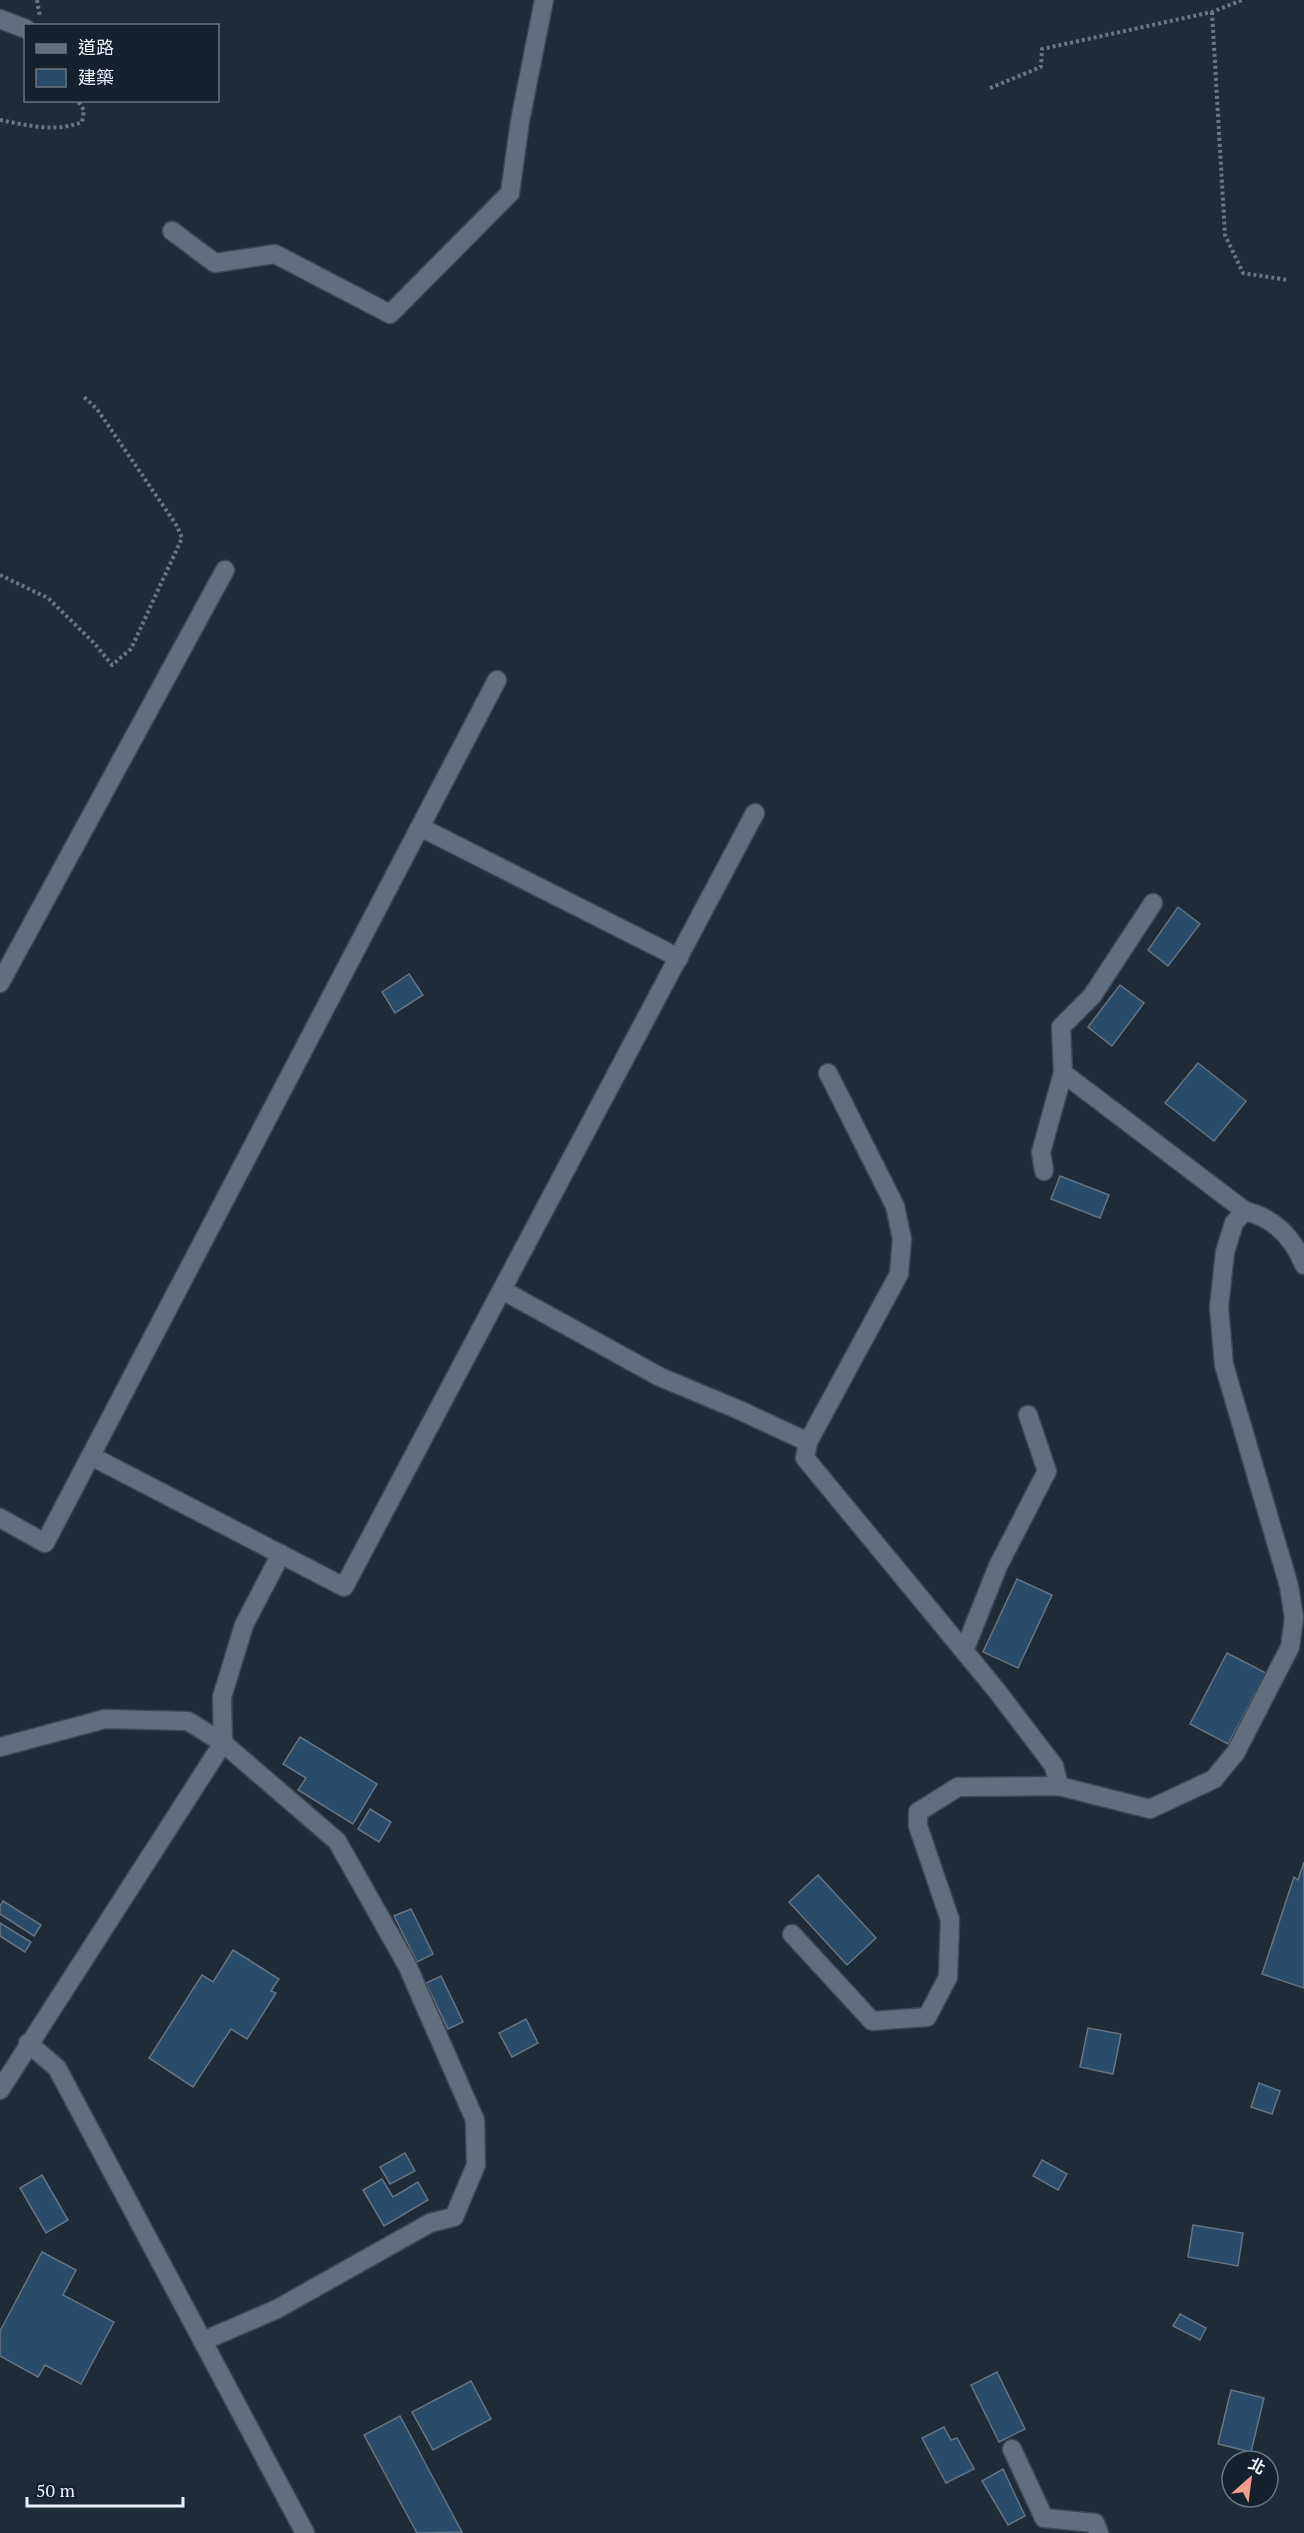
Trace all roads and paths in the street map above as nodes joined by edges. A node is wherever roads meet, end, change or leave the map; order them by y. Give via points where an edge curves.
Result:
1 (544, 0) edge
2 (1242, 0) edge
3 (1212, 12) junction
4 (0, 19) edge
5 (24, 28) edge
6 (990, 88) dead end
7 (78, 102) edge
8 (0, 120) edge
9 (172, 231) dead end
10 (1288, 280) dead end
11 (84, 397) dead end
12 (225, 570) dead end
13 (0, 575) edge
14 (497, 680) dead end
15 (755, 813) dead end
16 (420, 827) junction
17 (1153, 903) dead end
18 (679, 958) junction
19 (0, 983) edge
20 (828, 1073) dead end
21 (1063, 1073) junction
22 (1044, 1171) dead end
23 (1245, 1211) junction
24 (1304, 1265) edge
25 (502, 1290) junction
26 (1028, 1415) dead end
27 (808, 1442) junction
28 (91, 1456) junction
29 (0, 1518) edge
30 (281, 1554) junction
31 (964, 1651) junction
32 (223, 1743) junction
33 (0, 1747) edge
34 (1059, 1786) junction
35 (792, 1934) dead end
36 (28, 2043) junction
37 (0, 2090) edge
38 (203, 2341) junction
39 (1012, 2449) dead end
40 (305, 2533) edge
41 (1099, 2533) edge

1 - 9 lane via 510,193 390,314 275,254 215,263
2 - 3 path
3 - 6 path via 1042,49 1041,68
3 - 10 path via 1225,235 1243,273
4 - 5 lane
7 - 8 path via 84,110 82,122 72,126 53,129
11 - 13 path via 97,409 182,538 131,649 112,665 48,598
12 - 19 lane
14 - 16 lane
15 - 18 lane
16 - 18 lane
16 - 28 lane
17 - 21 lane via 1092,996 1061,1027
18 - 25 lane
20 - 27 lane via 895,1206 902,1239 899,1274
21 - 22 lane via 1041,1152
21 - 23 lane
23 - 24 lane via 1262,1215 1287,1234
23 - 34 lane via 1234,1224 1225,1252 1219,1307 1224,1365 1289,1586 1294,1618 1290,1647 1236,1752 1214,1779 1150,1809
25 - 27 lane via 660,1377
25 - 30 lane via 344,1587
26 - 31 lane via 1047,1471 998,1566
27 - 31 lane via 806,1458
28 - 29 lane via 45,1543
28 - 30 lane
30 - 32 lane via 244,1625 222,1697
31 - 34 lane via 1054,1766
32 - 33 lane via 188,1721 105,1719
32 - 36 lane
32 - 38 lane via 337,1840 407,1965 475,2120 476,2165 454,2217 430,2223 277,2309
34 - 35 lane via 958,1787 918,1812 918,1826 950,1920 948,1977 927,2017 872,2021
36 - 37 lane
36 - 38 lane via 57,2068
38 - 40 lane
39 - 41 lane via 1044,2518 1095,2523

